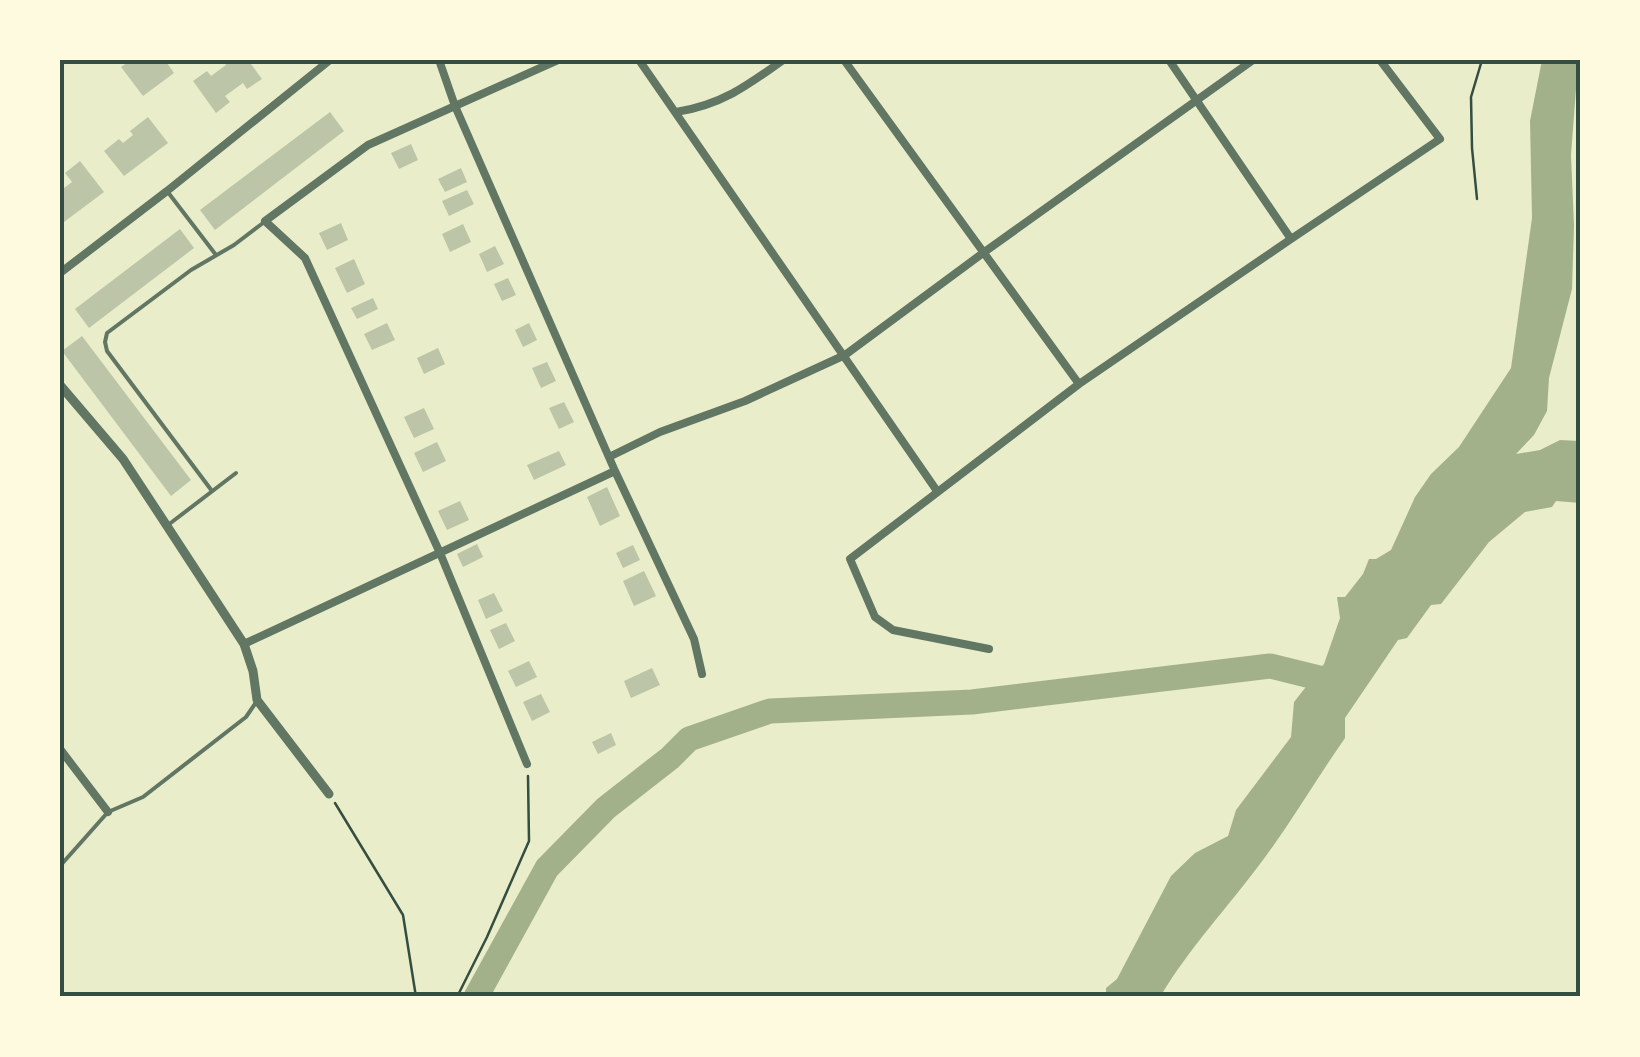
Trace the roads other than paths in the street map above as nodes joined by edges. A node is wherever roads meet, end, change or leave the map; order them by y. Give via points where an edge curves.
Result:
1 (330, 60) edge
2 (438, 60) edge
3 (558, 60) edge
4 (639, 60) edge
5 (783, 60) edge
6 (844, 60) edge
7 (1169, 60) edge
8 (1253, 60) edge
9 (1380, 60) edge
10 (1198, 98) junction
11 (455, 106) junction
12 (676, 112) junction
13 (167, 192) junction
14 (265, 222) junction
15 (1291, 238) junction
16 (983, 253) junction
17 (216, 256) junction
18 (60, 272) edge
19 (845, 355) junction
20 (1079, 384) junction
21 (60, 385) edge
22 (609, 457) junction
23 (615, 471) junction
24 (236, 473) dead end
25 (212, 491) junction
26 (937, 491) junction
27 (167, 526) junction
28 (440, 553) junction
29 (244, 644) junction
30 (989, 649) dead end
31 (702, 674) dead end
32 (258, 700) junction
33 (60, 748) edge
34 (528, 764) road end
35 (329, 794) road end
36 (108, 812) junction
37 (60, 866) edge

1 - 13 street
2 - 11 street
3 - 11 street
4 - 12 street
5 - 12 street via 718,102
6 - 16 street
7 - 10 street
8 - 10 street
9 - 15 street via 1440,140
10 - 15 street
10 - 16 street
11 - 14 street via 362,148
11 - 22 street
12 - 19 street
13 - 17 lane
13 - 18 street
14 - 17 lane
14 - 28 street via 306,258
15 - 20 street
16 - 19 street
16 - 20 street
17 - 25 lane via 107,333 104,342
19 - 22 street
19 - 26 street
20 - 26 street
21 - 27 street via 123,459
22 - 23 street
23 - 28 street
23 - 31 street via 694,639
24 - 25 lane
25 - 27 lane
26 - 30 street via 850,559 875,617 893,630
27 - 29 street
28 - 29 street
28 - 34 street
29 - 32 street
32 - 35 street
32 - 36 lane via 246,717 143,797
33 - 36 street
36 - 37 lane

